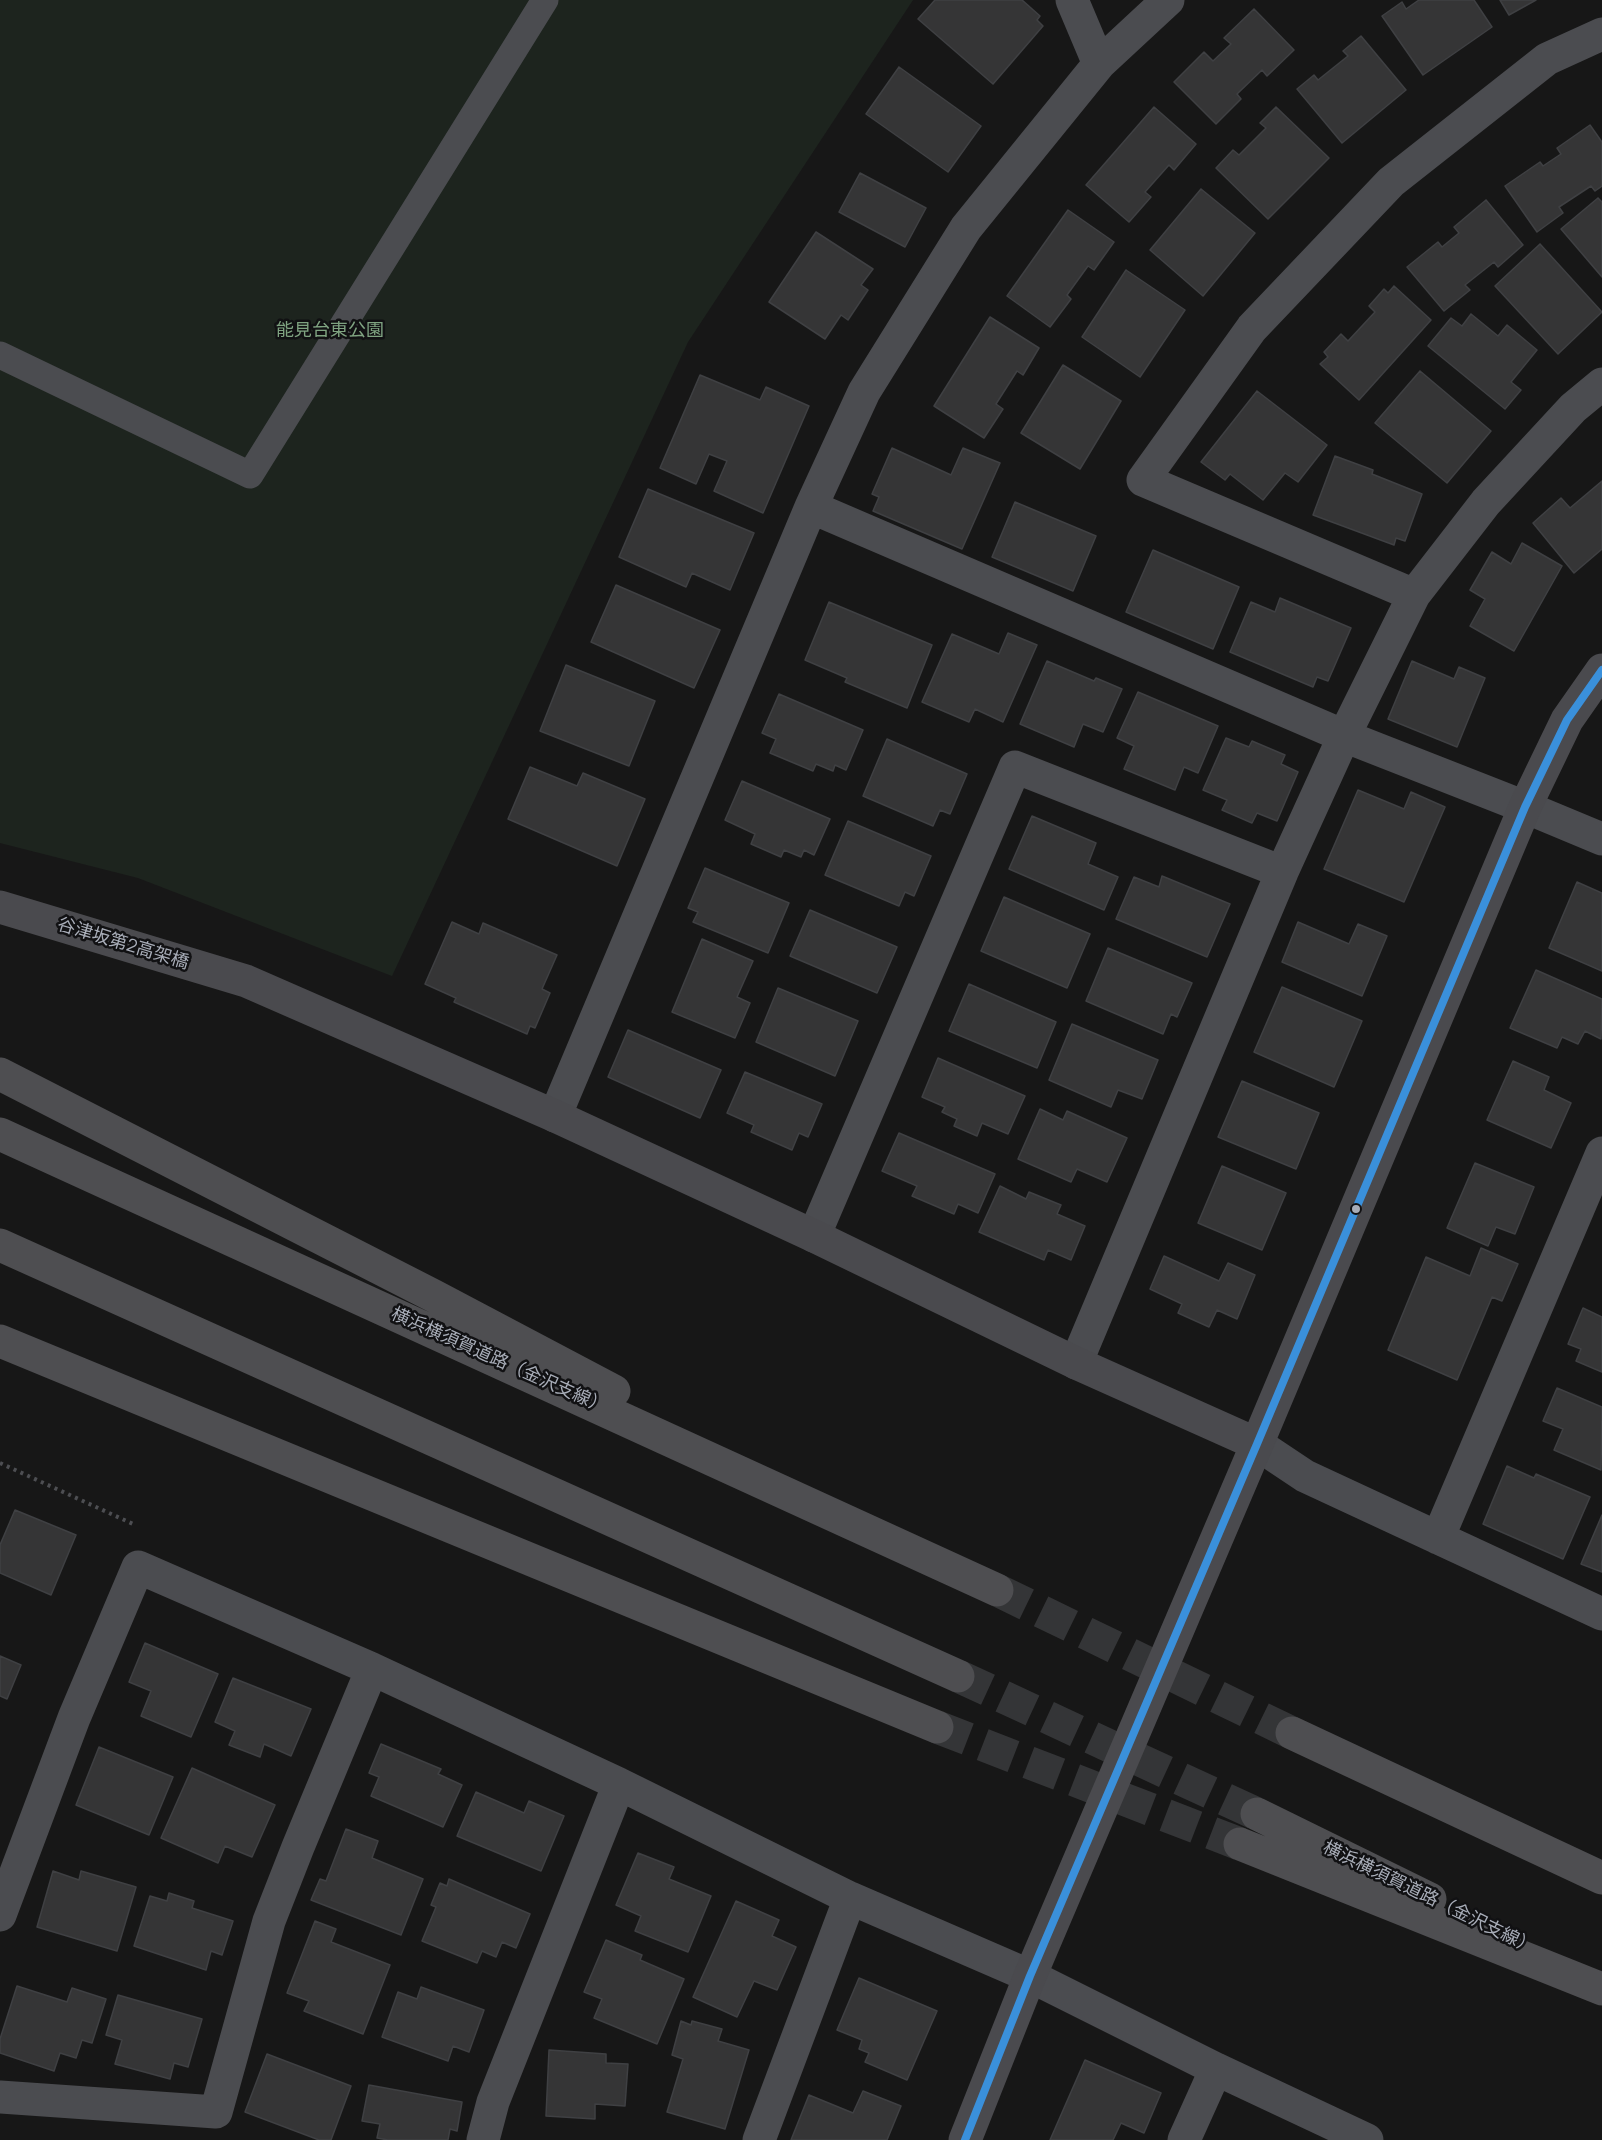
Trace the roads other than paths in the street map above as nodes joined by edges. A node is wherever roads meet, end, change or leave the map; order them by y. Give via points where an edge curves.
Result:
1 (545, 0) edge
2 (1072, 0) edge
3 (1168, 0) edge
4 (1602, 34) edge
5 (1099, 64) junction
6 (0, 355) edge
7 (1602, 384) edge
8 (811, 507) junction
9 (1414, 595) junction
10 (1602, 670) edge
11 (1344, 736) junction
12 (1525, 807) junction
13 (1602, 839) edge
14 (1282, 872) junction
15 (0, 908) edge
16 (0, 1074) edge
17 (555, 1116) junction
18 (0, 1134) edge
19 (1602, 1154) edge
20 (814, 1236) junction
21 (0, 1245) edge
22 (0, 1341) edge
23 (1076, 1363) junction
24 (1257, 1444) junction
25 (1438, 1538) junction
26 (932, 1558) junction
27 (997, 1590) tunnel mouth
28 (1602, 1614) edge
29 (372, 1669) junction
30 (958, 1676) tunnel mouth
31 (937, 1727) tunnel mouth
32 (1292, 1733) tunnel mouth
33 (620, 1784) junction
34 (1257, 1814) tunnel mouth
35 (1240, 1844) tunnel mouth
36 (1602, 1878) edge
37 (850, 1898) junction
38 (0, 1915) edge
39 (1030, 1976) junction
40 (1602, 1982) edge
41 (1602, 1989) edge
42 (1216, 2069) junction
43 (0, 2097) edge
44 (215, 2126) edge
45 (483, 2140) edge
46 (759, 2140) edge
47 (965, 2140) edge
48 (1184, 2140) edge
49 (1367, 2140) edge

1 - 6 lane via 250,475
2 - 5 street
3 - 5 street
4 - 9 street via 1547,59 1391,182 1252,328 1143,480
5 - 8 street via 966,228 864,392
7 - 9 street via 1573,408 1486,502
8 - 11 street
8 - 17 street
9 - 11 street
10 - 12 street via 1567,720
11 - 12 street
11 - 14 street
12 - 13 street
12 - 24 street
14 - 20 street via 1015,767
14 - 23 street
15 - 17 street, 谷津坂第2高架橋 via 246,981
16 - 26 highway via 435,1296
17 - 20 street, 谷津坂第2高架橋
18 - 26 highway, 横浜横須賀道路（金沢支線）
19 - 25 street
20 - 23 street, 谷津坂第2高架橋
21 - 30 highway
22 - 31 highway
23 - 24 street, 谷津坂第2高架橋
24 - 25 street via 1305,1476
24 - 39 street
25 - 28 street
26 - 27 highway, 横浜横須賀道路（金沢支線）
29 - 33 street
29 - 38 street via 138,1568 74,1718
29 - 44 street via 269,1922
32 - 36 highway
33 - 37 street
33 - 45 street via 493,2102
34 - 40 highway, 横浜横須賀道路（金沢支線）
35 - 41 highway
37 - 39 street
37 - 46 street
39 - 42 street
39 - 47 street
42 - 48 street
42 - 49 street
43 - 44 street

